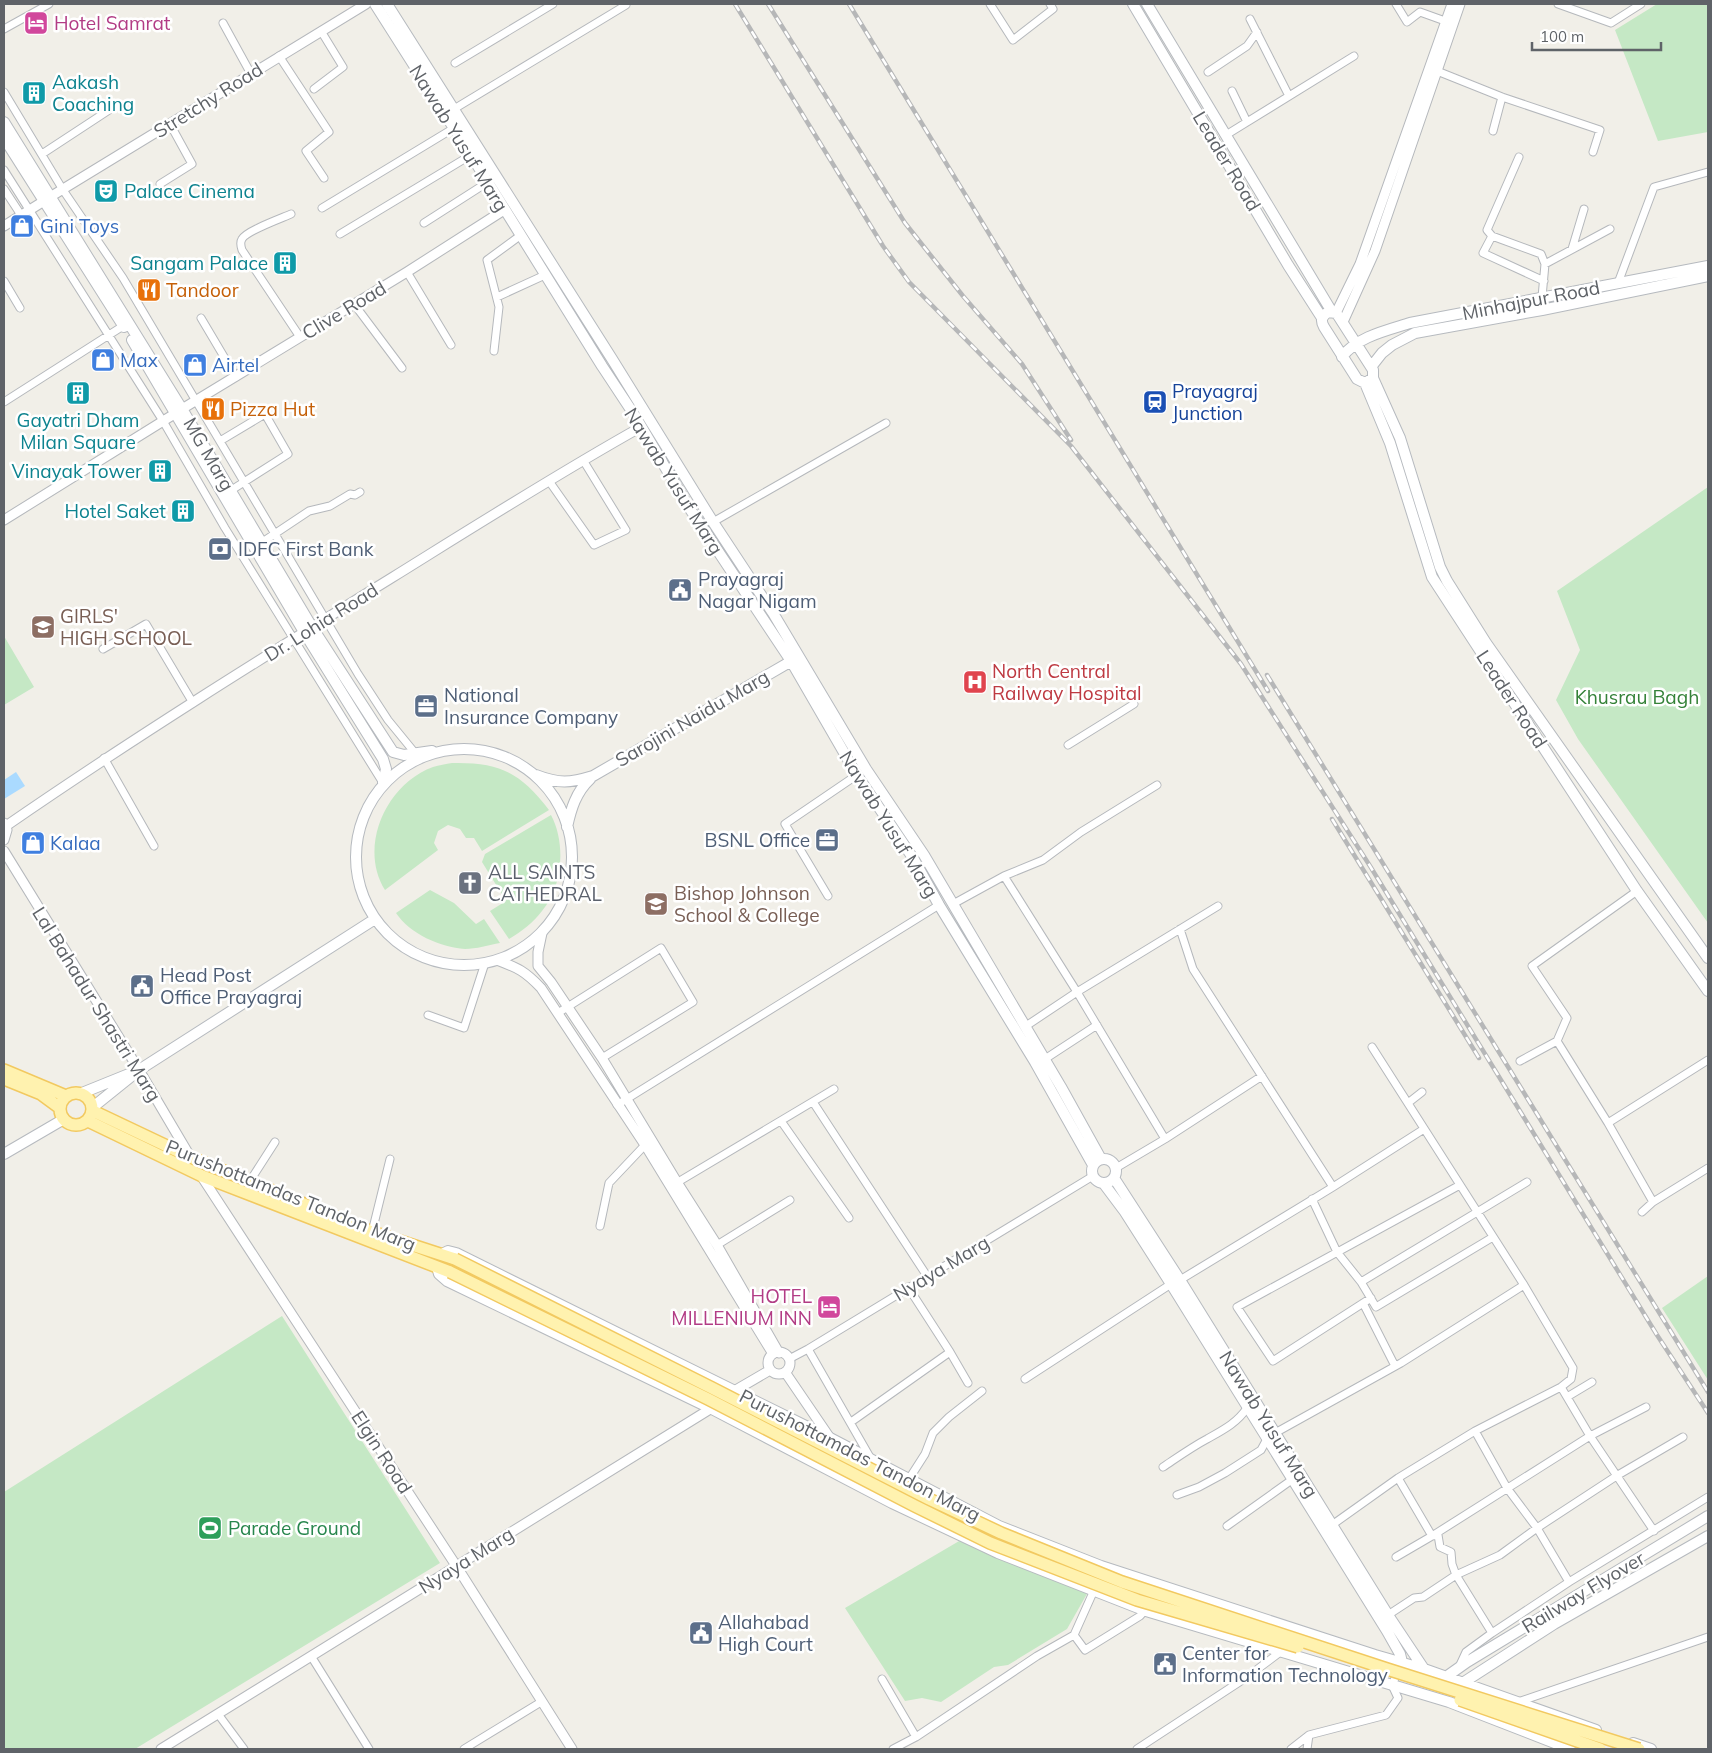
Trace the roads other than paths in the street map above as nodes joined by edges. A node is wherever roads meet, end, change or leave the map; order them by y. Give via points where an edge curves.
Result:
1 (49, 4) edge
2 (366, 4) edge
3 (375, 4) edge
4 (387, 4) edge
5 (553, 4) edge
6 (990, 4) edge
7 (1050, 4) edge
8 (1132, 4) edge
9 (1147, 4) edge
10 (1396, 4) edge
11 (1452, 4) edge
12 (1460, 4) edge
13 (1558, 4) edge
14 (1641, 4) edge
15 (626, 5) dead end
16 (1250, 19) dead end
17 (1445, 21) junction
18 (223, 22) dead end
19 (4, 29) edge
20 (321, 31) junction
21 (1257, 32) junction
22 (279, 56) junction
23 (1354, 56) dead end
24 (455, 63) dead end
25 (1437, 71) junction
26 (1208, 72) dead end
27 (251, 74) junction
28 (314, 89) dead end
29 (1232, 91) dead end
30 (4, 92) edge
31 (1289, 96) junction
32 (1502, 97) junction
33 (454, 109) junction
34 (109, 110) dead end
35 (4, 122) edge
36 (1247, 122) junction
37 (170, 124) junction
38 (454, 128) junction
39 (1494, 131) dead end
40 (1226, 135) junction
41 (4, 138) edge
42 (1593, 152) dead end
43 (42, 154) junction
44 (471, 155) junction
45 (1519, 157) dead end
46 (4, 170) edge
47 (1708, 172) edge
48 (324, 178) dead end
49 (488, 182) junction
50 (160, 184) dead end
51 (4, 189) edge
52 (64, 190) junction
53 (47, 199) junction
54 (322, 208) dead end
55 (1584, 209) dead end
56 (29, 210) junction
57 (504, 210) junction
58 (291, 214) dead end
59 (21, 215) junction
60 (424, 223) dead end
61 (4, 226) edge
62 (1610, 229) dead end
63 (340, 234) dead end
64 (521, 235) junction
65 (1492, 236) junction
66 (1572, 249) junction
67 (1545, 264) junction
68 (1708, 266) edge
69 (407, 272) junction
70 (545, 275) junction
71 (1708, 276) edge
72 (4, 281) edge
73 (1544, 281) junction
74 (1618, 283) junction
75 (497, 297) junction
76 (1542, 297) junction
77 (354, 304) junction
78 (20, 308) dead end
79 (1337, 316) junction
80 (201, 318) dead end
81 (1322, 318) junction
82 (123, 326) junction
83 (1329, 335) junction
84 (108, 336) junction
85 (300, 337) junction
86 (1357, 344) junction
87 (451, 345) dead end
88 (494, 351) dead end
89 (1342, 357) junction
90 (1371, 367) junction
91 (402, 368) dead end
92 (236, 377) junction
93 (1369, 380) junction
94 (197, 400) junction
95 (4, 402) edge
96 (179, 411) junction
97 (163, 421) junction
98 (886, 423) dead end
99 (641, 427) junction
100 (220, 441) junction
101 (583, 460) junction
102 (549, 481) junction
103 (244, 482) junction
104 (230, 492) junction
105 (360, 492) dead end
106 (4, 520) edge
107 (713, 522) junction
108 (275, 533) junction
109 (261, 543) junction
110 (1455, 593) junction
111 (1446, 599) junction
112 (325, 619) junction
113 (308, 630) junction
114 (293, 639) junction
115 (103, 649) dead end
116 (795, 659) junction
117 (194, 703) junction
118 (1134, 704) dead end
119 (1068, 745) dead end
120 (432, 751) junction
121 (414, 753) junction
122 (104, 758) junction
123 (533, 774) junction
124 (857, 775) junction
125 (593, 776) junction
126 (384, 783) junction
127 (1157, 785) dead end
128 (5, 825) edge
129 (567, 828) junction
130 (4, 840) edge
131 (154, 846) dead end
132 (4, 851) edge
133 (1004, 876) junction
134 (1637, 891) junction
135 (828, 896) dead end
136 (952, 904) junction
137 (939, 905) junction
138 (1218, 906) dead end
139 (375, 919) junction
140 (1180, 929) junction
141 (542, 933) junction
142 (1708, 958) edge
143 (497, 960) junction
144 (485, 963) junction
145 (1708, 991) edge
146 (1077, 992) junction
147 (568, 1007) junction
148 (558, 1013) junction
149 (428, 1015) dead end
150 (1097, 1025) junction
151 (1026, 1026) junction
152 (1557, 1041) junction
153 (1372, 1047) dead end
154 (602, 1058) junction
155 (1045, 1059) junction
156 (1708, 1060) edge
157 (1520, 1061) dead end
158 (4, 1070) edge
159 (139, 1070) junction
160 (1262, 1076) junction
161 (4, 1079) edge
162 (834, 1088) dead end
163 (1422, 1092) dead end
164 (82, 1093) junction
165 (66, 1096) junction
166 (626, 1099) junction
167 (813, 1102) junction
168 (1408, 1103) junction
169 (617, 1104) junction
170 (91, 1113) junction
171 (62, 1114) junction
172 (781, 1121) junction
173 (1608, 1122) junction
174 (1424, 1129) junction
175 (1165, 1139) junction
176 (275, 1142) dead end
177 (645, 1145) junction
178 (4, 1154) edge
179 (190, 1157) junction
180 (390, 1158) dead end
181 (1096, 1167) junction
182 (1116, 1168) junction
183 (1708, 1168) edge
184 (202, 1176) junction
185 (1114, 1178) junction
186 (250, 1181) junction
187 (1527, 1182) dead end
188 (674, 1184) junction
189 (1104, 1184) junction
190 (1460, 1185) junction
191 (1333, 1187) junction
192 (1312, 1199) junction
193 (790, 1200) dead end
194 (1653, 1202) junction
195 (1642, 1212) dead end
196 (1478, 1213) junction
197 (849, 1218) dead end
198 (600, 1226) dead end
199 (372, 1232) junction
200 (1493, 1237) junction
201 (717, 1244) junction
202 (1337, 1252) junction
203 (442, 1254) junction
204 (437, 1267) junction
205 (926, 1276) junction
206 (1176, 1282) junction
207 (1361, 1282) junction
208 (1524, 1285) junction
209 (908, 1287) junction
210 (1371, 1298) junction
211 (1363, 1303) junction
212 (808, 1349) junction
213 (950, 1352) junction
214 (776, 1354) junction
215 (789, 1359) junction
216 (1395, 1366) junction
217 (770, 1370) junction
218 (785, 1372) junction
219 (1025, 1379) dead end
220 (1592, 1382) dead end
221 (968, 1383) dead end
222 (1561, 1387) junction
223 (733, 1390) junction
224 (982, 1391) dead end
225 (1567, 1397) junction
226 (1646, 1407) dead end
227 (1247, 1408) junction
228 (712, 1409) junction
229 (851, 1422) junction
230 (1476, 1431) junction
231 (1271, 1436) junction
232 (1590, 1436) junction
233 (1683, 1436) dead end
234 (830, 1438) junction
235 (872, 1460) junction
236 (1163, 1466) dead end
237 (1618, 1475) junction
238 (1398, 1478) junction
239 (1293, 1479) junction
240 (909, 1480) junction
241 (1507, 1488) junction
242 (1177, 1495) dead end
243 (1708, 1497) edge
244 (1708, 1516) edge
245 (1332, 1525) junction
246 (1228, 1526) dead end
247 (1537, 1528) junction
248 (1654, 1531) junction
249 (1432, 1536) junction
250 (1708, 1536) edge
251 (1396, 1558) dead end
252 (1101, 1566) junction
253 (457, 1567) junction
254 (1456, 1575) junction
255 (1569, 1582) junction
256 (1165, 1586) junction
257 (1094, 1590) junction
258 (1146, 1611) junction
259 (1388, 1615) junction
260 (1302, 1630) junction
261 (1492, 1632) junction
262 (1074, 1635) junction
263 (1708, 1637) edge
264 (1281, 1652) junction
265 (311, 1656) junction
266 (1402, 1662) junction
267 (1424, 1668) junction
268 (1459, 1668) junction
269 (1446, 1676) junction
270 (882, 1679) dead end
271 (1464, 1682) junction
272 (1392, 1684) junction
273 (1424, 1694) junction
274 (1439, 1699) junction
275 (541, 1702) junction
276 (1518, 1702) junction
277 (218, 1714) junction
278 (1308, 1735) junction
279 (916, 1737) junction
280 (161, 1749) edge
281 (244, 1749) edge
282 (369, 1749) edge
283 (464, 1749) edge
284 (572, 1749) edge
285 (893, 1749) edge
286 (1137, 1749) edge
287 (1291, 1749) edge
288 (1307, 1749) edge
289 (1570, 1749) edge
290 (1600, 1749) edge
291 (1639, 1749) edge
292 (1651, 1749) edge

1 - 19 street
2 - 20 street, Stretchy Road
3 - 38 main road, Nawab Yusuf Marg
4 - 33 main road, Nawab Yusuf Marg
5 - 24 street
6 - 7 street via 1013,40 1053,8
8 - 81 main road, Leader Road
9 - 40 main road, Leader Road
10 - 17 street via 1407,22 1420,12
11 - 17 street
12 - 25 street
13 - 14 street via 1611,23
15 - 33 street
16 - 21 street
17 - 79 street via 1360,264
18 - 27 street
20 - 22 street, Stretchy Road
20 - 28 street via 344,67
21 - 26 street via 1248,46
21 - 31 street
22 - 27 street, Stretchy Road
22 - 48 street via 329,132 306,151
23 - 31 street
25 - 32 street
25 - 79 street via 1378,243
27 - 37 street, Stretchy Road
29 - 36 street
30 - 43 street
31 - 36 street
32 - 39 street
32 - 42 street via 1600,130
33 - 107 main road, Nawab Yusuf Marg
34 - 43 street
35 - 53 main road, MG Marg
36 - 40 street
37 - 50 street via 192,164
37 - 52 street, Stretchy Road
38 - 44 main road, Nawab Yusuf Marg
38 - 54 street
40 - 79 main road, Leader Road
41 - 53 main road, MG Marg
43 - 52 street
44 - 49 main road, Nawab Yusuf Marg
44 - 63 street
45 - 65 street via 1487,230
46 - 56 street
47 - 74 street via 1654,187
49 - 57 main road, Nawab Yusuf Marg
49 - 60 street
51 - 59 street
52 - 53 street, Stretchy Road
52 - 94 street via 118,270
53 - 56 street, Stretchy Road
53 - 82 main road, MG Marg
53 - 96 main road, MG Marg
55 - 66 street
56 - 59 street, Stretchy Road
56 - 84 street
57 - 64 main road, Nawab Yusuf Marg
57 - 69 street, Clive Road
58 - 85 street via 257,228 241,240 242,250
59 - 61 street, Stretchy Road
62 - 66 street
64 - 70 main road, Nawab Yusuf Marg
64 - 75 street via 487,260
65 - 67 street via 1541,254
65 - 73 street via 1483,253
66 - 67 street
67 - 73 street
68 - 74 main road, Minhajpur Road
69 - 77 street, Clive Road
69 - 87 street
70 - 75 street
70 - 99 main road, Nawab Yusuf Marg
71 - 90 main road, Minhajpur Road via 1414,333 1392,345
72 - 78 street
73 - 76 street
74 - 76 main road, Minhajpur Road
75 - 88 street via 499,307
76 - 86 main road, Minhajpur Road via 1410,323
77 - 85 street, Clive Road
77 - 91 street
79 - 81 main road via 1328,312
79 - 83 main road via 1340,328
79 - 86 main road, Leader Road
80 - 92 street
81 - 83 main road
82 - 84 street
82 - 96 main road, MG Marg
83 - 89 main road
84 - 95 street
84 - 97 street
85 - 92 street, Clive Road
86 - 89 main road, Minhajpur Road
86 - 90 main road, Leader Road
89 - 93 main road via 1357,379
90 - 93 main road via 1374,374
92 - 94 street, Clive Road
93 - 110 main road, Leader Road via 1400,438 1440,566
93 - 111 main road, Leader Road via 1432,577
94 - 96 street, Clive Road
94 - 100 street
96 - 97 street, Clive Road
96 - 104 main road, MG Marg
96 - 113 main road, MG Marg
97 - 106 street, Clive Road
97 - 114 street
98 - 107 street
99 - 101 street, Dr. Lohia Road
99 - 116 main road, Nawab Yusuf Marg via 697,520
100 - 103 street
100 - 103 street via 265,414 288,454
101 - 102 street, Dr. Lohia Road
101 - 102 street via 626,530 594,545
102 - 112 street, Dr. Lohia Road
103 - 104 street
103 - 108 street
104 - 109 main road, MG Marg
105 - 108 street via 330,506 309,511
107 - 116 main road, Nawab Yusuf Marg
108 - 109 street
108 - 112 street
109 - 113 main road, MG Marg
110 - 111 street
110 - 142 main road, Leader Road via 1486,643
111 - 134 main road, Leader Road
112 - 113 street, Dr. Lohia Road
112 - 121 street via 378,705
113 - 114 street, Dr. Lohia Road
113 - 121 main road, MG Marg via 393,752
113 - 126 main road, MG Marg via 383,759 386,769
114 - 117 street, Dr. Lohia Road
114 - 126 street
115 - 117 street via 146,624
116 - 124 main road, Nawab Yusuf Marg
116 - 125 main road, Sarojini Naidu Marg
116 - 136 main road, Nawab Yusuf Marg via 924,855
117 - 122 street, Dr. Lohia Road
118 - 119 street
120 - 121 main road, MG Marg
120 - 123 main road, MG Marg via 481,750 514,761
120 - 126 main road via 404,766
122 - 128 street, Dr. Lohia Road
122 - 131 street
123 - 125 main road via 558,783
123 - 129 main road via 556,801
124 - 135 street via 785,824
124 - 137 main road, Nawab Yusuf Marg via 913,858
125 - 129 main road via 574,801
126 - 139 main road via 364,814 356,849 360,886
127 - 133 street via 1081,832 1043,860
128 - 130 street via 7,834
129 - 141 main road via 571,855 568,883 556,916
132 - 159 street, Lal Bahadur Shastri Marg
133 - 136 street
133 - 146 street
134 - 145 main road, Leader Road
134 - 152 street via 1532,966 1567,1018
136 - 151 main road, Nawab Yusuf Marg
137 - 166 street
137 - 181 main road, Nawab Yusuf Marg
138 - 140 street
139 - 144 main road via 400,944 424,957 449,964
139 - 159 main road
140 - 146 street
140 - 160 street via 1193,969
141 - 143 main road via 513,955
141 - 147 street via 538,966
143 - 144 main road
143 - 148 street via 528,974
144 - 149 street via 464,1028
146 - 150 street
146 - 151 street
147 - 148 street
147 - 154 street
147 - 154 street via 661,948 692,1002
148 - 169 street
150 - 155 street
150 - 175 street
151 - 155 main road, Nawab Yusuf Marg
152 - 157 street
152 - 173 street
153 - 168 street
154 - 166 street
155 - 181 main road, Nawab Yusuf Marg
156 - 173 street
158 - 165 main road
159 - 164 main road
159 - 170 main road
159 - 179 street, Lal Bahadur Shastri Marg
160 - 175 street
160 - 191 street
161 - 171 main road via 41,1094
162 - 167 street
163 - 168 street
164 - 165 main road
164 - 170 main road via 90,1100
165 - 171 main road via 62,1100
166 - 169 street
166 - 188 street
167 - 172 street
167 - 205 street
168 - 174 street
169 - 177 street
170 - 171 main road via 80,1125 74,1125
170 - 179 main road, Purushottamdas Tandon Marg
170 - 184 main road, Purushottamdas Tandon Marg
171 - 178 main road
172 - 188 street
172 - 197 street
173 - 194 street
174 - 190 street
174 - 191 street
175 - 182 street
176 - 186 street
177 - 188 street
177 - 198 street via 609,1183
179 - 184 street, Elgin Road
179 - 186 main road, Purushottamdas Tandon Marg
180 - 199 street
181 - 182 main road via 1108,1159
181 - 189 main road via 1097,1181
181 - 205 street, Nyaya Marg
182 - 185 main road
183 - 194 street
184 - 204 main road, Purushottamdas Tandon Marg
184 - 253 street, Elgin Road
185 - 189 main road
185 - 206 main road, Nawab Yusuf Marg
186 - 199 main road, Purushottamdas Tandon Marg
187 - 196 street
188 - 201 street
188 - 214 street
189 - 206 main road, Nawab Yusuf Marg
190 - 196 street
190 - 202 street
191 - 192 street
192 - 202 street
192 - 206 street
193 - 201 street
194 - 195 street
196 - 200 street
196 - 207 street
199 - 203 main road, Purushottamdas Tandon Marg
200 - 208 street
200 - 210 street via 1376,1307
201 - 214 street
202 - 207 street
202 - 211 street via 1237,1307 1273,1361
203 - 223 main road, Purushottamdas Tandon Marg via 448,1251 456,1253
203 - 291 main road, bridge via 929,1500 1001,1533 1122,1582
204 - 228 main road, Purushottamdas Tandon Marg via 447,1281
204 - 290 main road, bridge via 990,1542 1137,1600 1384,1673
205 - 209 street, Nyaya Marg
206 - 219 street
206 - 227 main road, Nawab Yusuf Marg
206 - 231 main road, Nawab Yusuf Marg
207 - 210 street
208 - 216 street
208 - 222 street via 1573,1368 1571,1379
209 - 212 street, Nyaya Marg
209 - 213 street
210 - 211 street
211 - 216 street
212 - 215 street, Nyaya Marg
212 - 229 street
213 - 221 street
213 - 229 street
214 - 215 street via 785,1354
214 - 217 street via 768,1363
215 - 218 street via 789,1368
216 - 231 street
217 - 218 street via 777,1374
217 - 223 street, Nyaya Marg
218 - 234 street
220 - 225 street
222 - 225 street
222 - 230 street
223 - 228 street, Nyaya Marg
223 - 234 main road, Purushottamdas Tandon Marg
224 - 240 street via 933,1433
225 - 232 street
226 - 232 street
227 - 231 main road, Nawab Yusuf Marg
227 - 236 street via 1240,1418 1220,1433
228 - 253 street, Nyaya Marg
228 - 257 main road, Purushottamdas Tandon Marg via 981,1546
229 - 235 street
230 - 238 street
230 - 241 street
231 - 239 main road, Nawab Yusuf Marg
231 - 242 street via 1261,1450 1199,1487
231 - 245 main road, Nawab Yusuf Marg
232 - 237 street
232 - 241 street
233 - 237 street
234 - 235 main road, Purushottamdas Tandon Marg
235 - 240 main road, Purushottamdas Tandon Marg
237 - 247 street
237 - 248 street
238 - 245 street
238 - 249 street
239 - 246 street
239 - 266 main road, Nawab Yusuf Marg via 1396,1646
240 - 252 main road, Purushottamdas Tandon Marg via 999,1526
241 - 247 street
241 - 249 street
243 - 248 street
244 - 268 main road, Railway Flyover
245 - 259 main road, Nawab Yusuf Marg
247 - 254 street via 1500,1556
247 - 255 street
248 - 255 street
249 - 251 street
249 - 254 street via 1438,1535 1440,1547 1451,1552
250 - 271 main road, Railway Flyover via 1554,1624
252 - 256 main road, Purushottamdas Tandon Marg
252 - 257 street
253 - 265 street, Nyaya Marg
253 - 275 street, Elgin Road
254 - 259 street
254 - 261 street
255 - 261 street
256 - 258 street
256 - 260 main road, Purushottamdas Tandon Marg
257 - 258 main road, Purushottamdas Tandon Marg
257 - 262 street
258 - 262 street via 1085,1650
258 - 264 main road, Purushottamdas Tandon Marg
259 - 267 main road, Nawab Yusuf Marg
260 - 264 street
260 - 266 main road, Purushottamdas Tandon Marg
261 - 268 street via 1466,1652
262 - 279 street via 1015,1670
263 - 276 street
264 - 272 main road, Purushottamdas Tandon Marg
264 - 286 street via 1247,1678
265 - 277 street, Nyaya Marg
265 - 282 street
266 - 267 main road, Purushottamdas Tandon Marg
266 - 272 street
267 - 269 main road, Purushottamdas Tandon Marg
268 - 269 main road, Railway Flyover
269 - 271 main road, Purushottamdas Tandon Marg
269 - 273 main road, Railway Flyover
270 - 279 street
271 - 274 main road, Railway Flyover
271 - 276 main road, Purushottamdas Tandon Marg
272 - 273 main road, Purushottamdas Tandon Marg
272 - 278 street via 1398,1698 1386,1715
273 - 274 main road, Purushottamdas Tandon Marg
274 - 289 main road, Purushottamdas Tandon Marg
275 - 283 street
275 - 284 street, Elgin Road
276 - 292 main road, Purushottamdas Tandon Marg
277 - 280 street, Nyaya Marg
277 - 281 street
278 - 287 street
278 - 288 street
279 - 285 street

